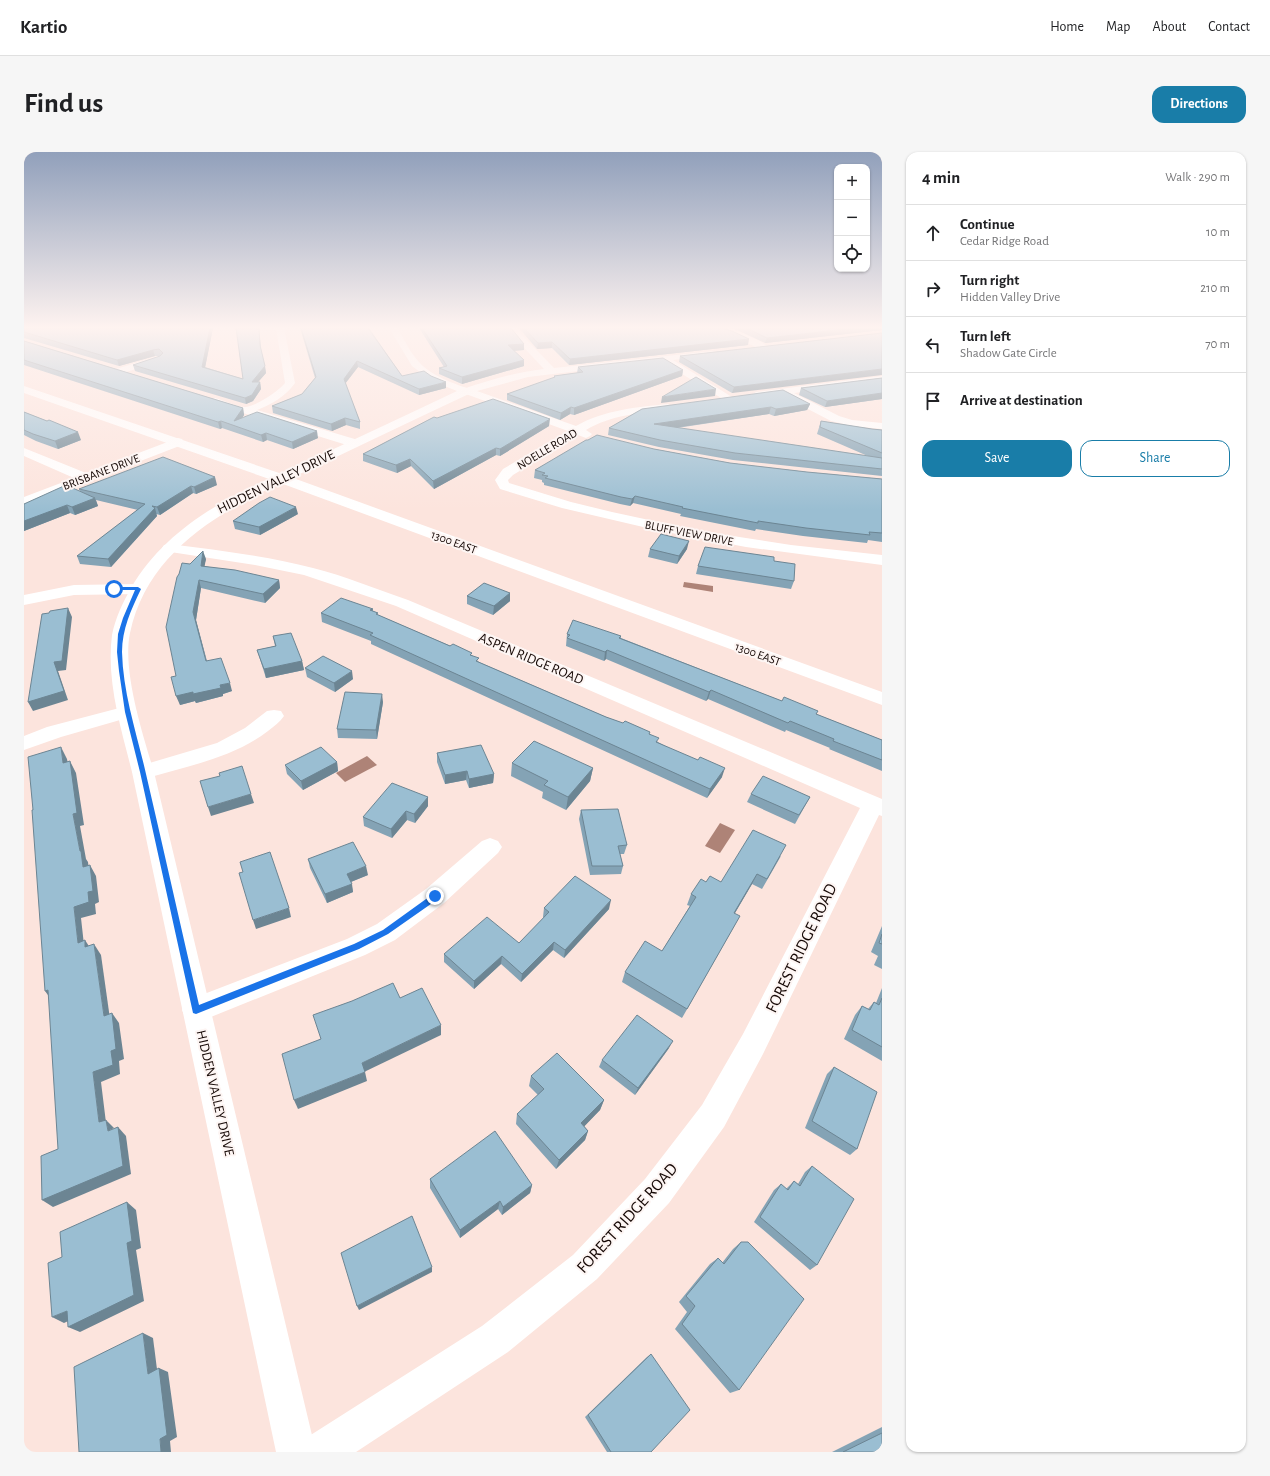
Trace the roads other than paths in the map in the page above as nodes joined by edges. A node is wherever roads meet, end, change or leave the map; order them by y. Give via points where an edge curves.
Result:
1 (285, 389) edge
2 (461, 389) edge
3 (474, 389) edge
4 (721, 389) edge
5 (808, 389) edge
6 (24, 390) edge
7 (467, 391) junction
8 (783, 392) junction
9 (202, 397) edge
10 (738, 398) junction
11 (715, 401) edge
12 (678, 405) edge
13 (247, 410) junction
14 (882, 426) edge
15 (576, 431) junction
16 (596, 437) edge
17 (178, 442) junction
18 (354, 443) junction
19 (24, 452) edge
20 (86, 478) junction
21 (280, 478) junction
22 (501, 482) joint
23 (24, 502) edge
24 (169, 548) junction
25 (882, 560) edge
26 (138, 589) junction
27 (24, 600) edge
28 (882, 699) edge
29 (127, 712) junction
30 (274, 716) dead end
31 (24, 743) edge
32 (143, 772) junction
33 (877, 806) edge
34 (490, 847) dead end
35 (196, 1010) junction
36 (296, 1452) edge
37 (320, 1452) edge

1 - 13 street via 272,399
2 - 7 street
3 - 7 street, HIDDEN VALLEY DRIVE
4 - 10 street
5 - 8 street
6 - 17 street, 1300 EAST
7 - 15 street
7 - 18 street, HIDDEN VALLEY DRIVE
8 - 10 street
8 - 14 street via 835,419
9 - 13 street
10 - 11 street
12 - 15 street, NOELLE ROAD via 614,414 600,418
13 - 18 street
15 - 16 street
15 - 22 street, NOELLE ROAD via 508,472
17 - 20 street, BRISBANE DRIVE
17 - 21 street, 1300 EAST
18 - 21 street, HIDDEN VALLEY DRIVE
19 - 20 street
20 - 23 street, BRISBANE DRIVE
21 - 24 street, HIDDEN VALLEY DRIVE via 208,516
21 - 28 street, 1300 EAST
22 - 25 street, BLUFF VIEW DRIVE via 512,489 659,528 768,547
24 - 26 street, HIDDEN VALLEY DRIVE
24 - 33 street, ASPEN RIDGE ROAD via 257,560 355,586
26 - 27 street via 74,590
26 - 29 street, HIDDEN VALLEY DRIVE via 121,634 121,671
29 - 31 street
29 - 32 street, HIDDEN VALLEY DRIVE
30 - 32 street via 252,733 224,748
32 - 35 street, HIDDEN VALLEY DRIVE
33 - 37 street, FOREST RIDGE ROAD via 713,1116 657,1191 585,1267 495,1339
34 - 35 street via 435,896 386,932 356,947
35 - 36 street, HIDDEN VALLEY DRIVE

